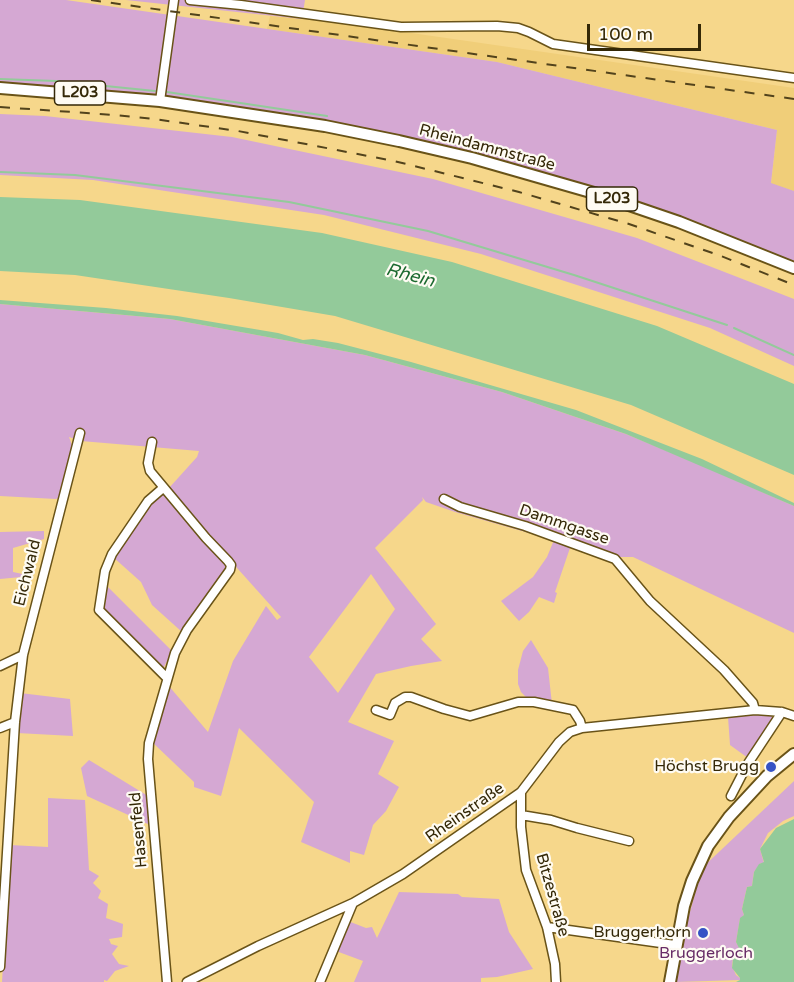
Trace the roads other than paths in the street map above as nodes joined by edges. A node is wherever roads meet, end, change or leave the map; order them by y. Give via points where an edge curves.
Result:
1 (174, 0) edge
2 (190, 0) edge
3 (794, 78) edge
4 (0, 88) edge
5 (160, 101) junction
6 (794, 268) edge
7 (80, 433) dead end
8 (152, 442) dead end
9 (164, 488) junction
10 (444, 498) dead end
11 (23, 656) junction
12 (0, 666) edge
13 (166, 678) junction
14 (376, 710) dead end
15 (755, 710) junction
16 (782, 712) junction
17 (794, 716) edge
18 (15, 722) junction
19 (0, 728) edge
20 (582, 729) junction
21 (794, 754) edge
22 (11, 779) junction
23 (0, 784) edge
24 (521, 792) junction
25 (731, 796) dead end
26 (521, 815) junction
27 (629, 841) dead end
28 (353, 903) junction
29 (547, 927) junction
30 (675, 945) junction
31 (0, 967) edge
32 (167, 982) edge
33 (188, 982) edge
34 (320, 982) edge
35 (556, 982) edge
36 (670, 982) edge

1 - 5 street
2 - 3 street via 400,27 518,28 553,44
4 - 5 main road, L203
5 - 6 main road, Rheindammstraße / L203 via 325,126 472,158 594,193
7 - 11 street, Eichwald
8 - 9 street, Hasenfeld via 150,471
9 - 13 street, Hasenfeld via 231,566 187,630
9 - 13 street via 148,501 112,554 99,610
10 - 15 street, Dammgasse via 460,507 615,559 650,601 724,670
11 - 12 street
11 - 18 street, Eichwald
13 - 32 street, Hasenfeld via 148,759
14 - 20 street via 390,715 395,703 405,697 470,716 518,702 534,702 573,710
15 - 16 street, Rheinstraße
15 - 20 street, Rheinstraße
16 - 17 street, Rheinstraße
16 - 25 street
18 - 19 street
18 - 22 street, Eichwald
20 - 24 street, Rheinstraße via 570,732 558,742
21 - 30 main road via 767,776 708,846 692,881
22 - 23 street
22 - 31 street, Eichwald
24 - 26 street, Bitzestraße
24 - 28 street, Rheinstraße via 403,874
26 - 27 street
26 - 29 street, Bitzestraße via 526,870
28 - 33 street, Rheinstraße
28 - 34 street
29 - 30 street
29 - 35 street, Bitzestraße
30 - 36 main road

